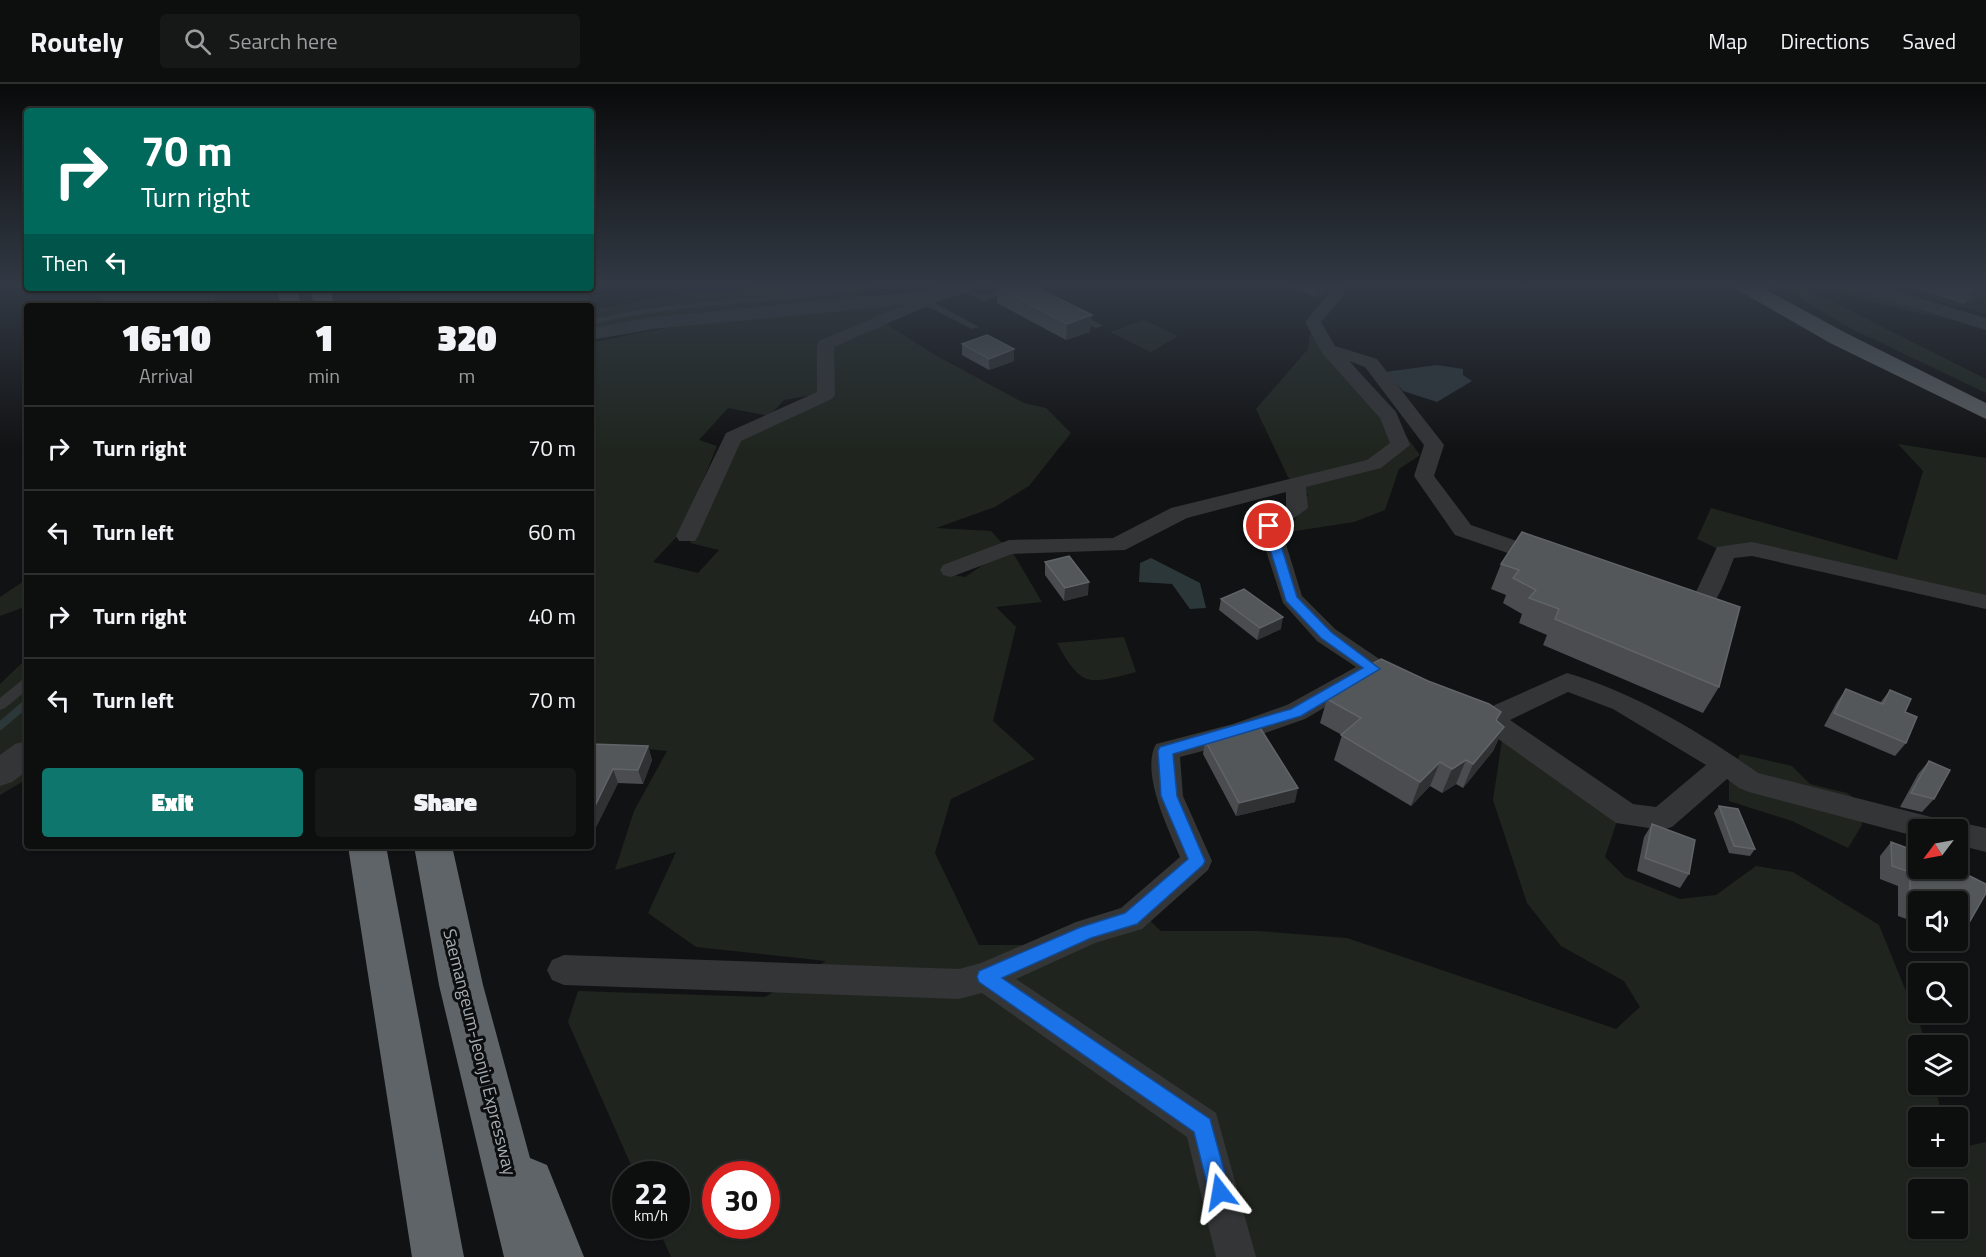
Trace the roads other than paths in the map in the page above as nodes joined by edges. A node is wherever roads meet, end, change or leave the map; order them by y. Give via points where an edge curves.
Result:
1 (835, 341) edge
2 (1323, 341) edge
3 (1843, 341) edge
4 (1862, 341) edge
5 (1328, 349) junction
6 (1986, 401) edge
7 (1986, 412) edge
8 (1296, 485) junction
9 (687, 536) dead end
10 (1562, 564) edge
11 (951, 570) dead end
12 (1660, 598) edge
13 (1986, 602) edge
14 (1373, 669) junction
15 (24, 685) edge
16 (1410, 688) edge
17 (0, 705) edge
18 (1449, 705) edge
19 (1489, 719) junction
20 (24, 755) edge
21 (1726, 764) junction
22 (0, 773) edge
23 (1908, 823) edge
24 (1968, 836) edge
25 (1986, 840) edge
26 (368, 849) edge
27 (434, 849) edge
28 (564, 970) dead end
29 (986, 977) junction
30 (479, 1054) junction
31 (438, 1257) edge
32 (530, 1257) edge
33 (558, 1257) edge
34 (1236, 1257) edge

1 - 9 street via 825,345 826,395 733,437
2 - 5 street
3 - 7 highway
4 - 6 highway
5 - 8 street via 1389,416 1400,445 1374,464
5 - 10 street via 1371,363 1434,445 1424,476 1463,530
8 - 11 street via 1179,513 1117,545 1009,547
8 - 14 street via 1298,508 1269,526 1291,598 1326,635
12 - 13 street via 1693,610 1707,595 1725,552 1752,549
14 - 16 street
14 - 29 street via 1296,712 1166,751 1169,796 1197,861 1131,919 1087,932
15 - 17 lane
18 - 19 street
19 - 21 street via 1567,682 1623,703
19 - 21 street via 1626,815 1662,819
20 - 22 street
21 - 23 street via 1749,781
24 - 25 street
26 - 31 highway
27 - 30 highway, Saemangeum-Jeonju Expressway
28 - 29 street via 959,984
29 - 34 street via 1203,1126
30 - 32 highway, Saemangeum-Jeonju Expressway
30 - 33 highway

